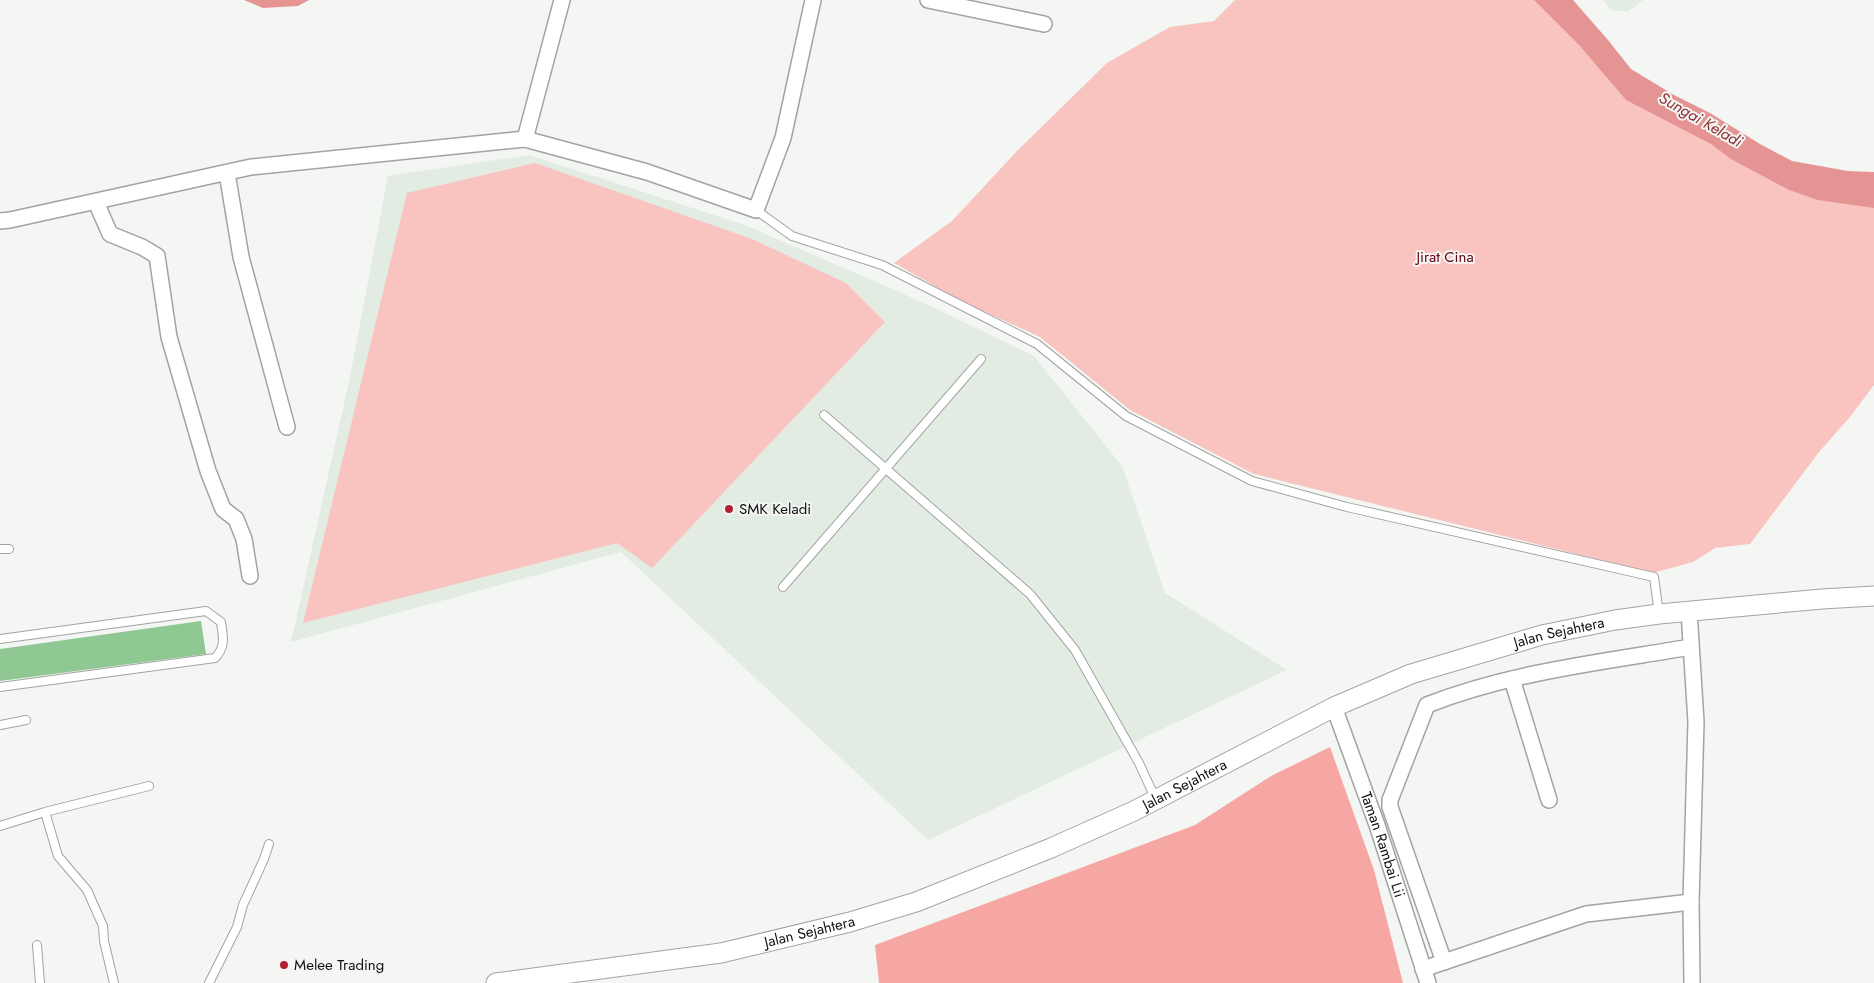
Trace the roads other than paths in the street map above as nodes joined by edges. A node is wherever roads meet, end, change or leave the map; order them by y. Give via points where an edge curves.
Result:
1 (562, 0) edge
2 (813, 0) edge
3 (928, 0) edge
4 (1044, 24) dead end
5 (525, 139) junction
6 (226, 173) junction
7 (96, 202) junction
8 (756, 210) junction
9 (0, 221) edge
10 (981, 359) dead end
11 (824, 415) dead end
12 (287, 427) dead end
13 (885, 468) junction
14 (0, 549) edge
15 (9, 549) dead end
16 (250, 576) dead end
17 (783, 587) dead end
18 (1874, 596) edge
19 (1689, 612) junction
20 (1659, 614) junction
21 (0, 639) edge
22 (1690, 648) junction
23 (1512, 679) junction
24 (0, 687) edge
25 (1334, 707) junction
26 (26, 720) dead end
27 (0, 725) edge
28 (149, 786) dead end
29 (1549, 800) dead end
30 (1156, 801) junction
31 (45, 812) junction
32 (0, 826) edge
33 (269, 844) dead end
34 (1691, 902) junction
35 (37, 945) dead end
36 (1444, 962) junction
37 (1425, 976) edge
38 (40, 983) edge
39 (114, 983) edge
40 (209, 983) edge
41 (496, 983) edge
42 (1692, 983) edge

1 - 5 street
2 - 8 street via 783,138
3 - 4 street
5 - 6 street via 251,167
5 - 8 street via 647,172
6 - 7 street
6 - 12 street via 240,257
7 - 9 street
7 - 16 street via 110,234 157,256 172,347 208,471 222,509 236,520 244,539
8 - 20 lane via 792,236 882,265 1037,344 1126,416 1252,481 1654,577
10 - 13 lane
11 - 13 lane
13 - 17 lane
13 - 30 lane via 1030,594 1075,650 1139,763
14 - 15 lane
18 - 19 street, Jalan Sejahtera
19 - 20 street, Jalan Sejahtera
19 - 22 street
20 - 25 street, Jalan Sejahtera via 1542,635 1410,674
21 - 24 lane via 206,611 221,622 224,645 215,658
22 - 23 street
22 - 34 street via 1696,722
23 - 29 street
23 - 36 street via 1427,704 1390,800
25 - 30 street, Jalan Sejahtera
25 - 37 street, Taman Rambai Lii via 1377,825
26 - 27 lane
28 - 31 lane
30 - 41 street, Jalan Sejahtera via 1051,848 916,902 850,922 720,953
31 - 32 lane
31 - 39 lane via 58,856 87,890 103,926
33 - 40 lane via 237,927
34 - 36 street via 1586,914
34 - 42 street
35 - 38 lane
36 - 37 street

